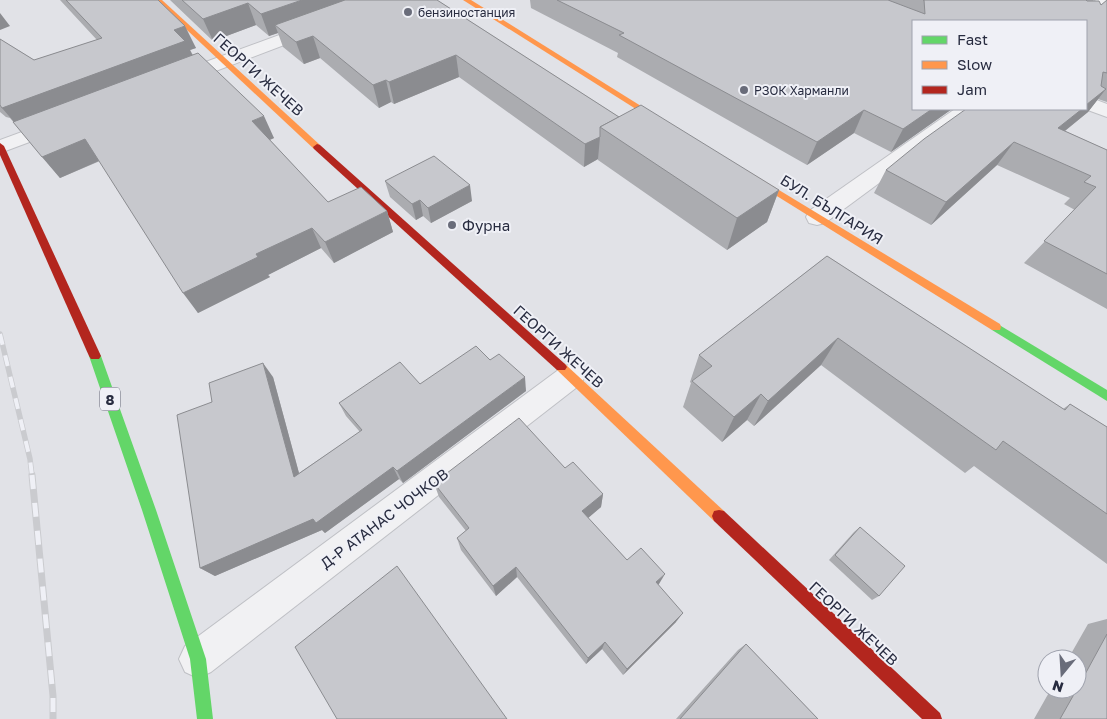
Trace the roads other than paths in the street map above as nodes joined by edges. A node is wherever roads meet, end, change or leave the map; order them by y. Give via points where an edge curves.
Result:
1 (158, 0) edge
2 (466, 0) edge
3 (1106, 0) edge
4 (334, 20) edge
5 (1081, 20) edge
6 (222, 61) junction
7 (158, 86) edge
8 (1087, 102) edge
9 (966, 110) edge
10 (1107, 111) edge
11 (75, 118) edge
12 (683, 134) edge
13 (1, 146) edge
14 (733, 166) edge
15 (817, 217) junction
16 (571, 376) junction
17 (1107, 396) edge
18 (198, 660) junction
19 (205, 719) edge
20 (934, 719) edge

1 - 6 street, ГЕОРГИ ЖЕЧЕВ
2 - 12 street
3 - 5 street
4 - 6 street
6 - 7 street
6 - 16 street, ГЕОРГИ ЖЕЧЕВ
8 - 10 street
9 - 15 street
11 - 13 street
13 - 18 street, 8 via 93,351
14 - 15 street, БУЛ. БЪЛГАРИЯ
15 - 17 street, БУЛ. БЪЛГАРИЯ
16 - 18 street, Д-Р АТАНАС ЧОЧКОВ
16 - 20 street, ГЕОРГИ ЖЕЧЕВ
18 - 19 street, 8

